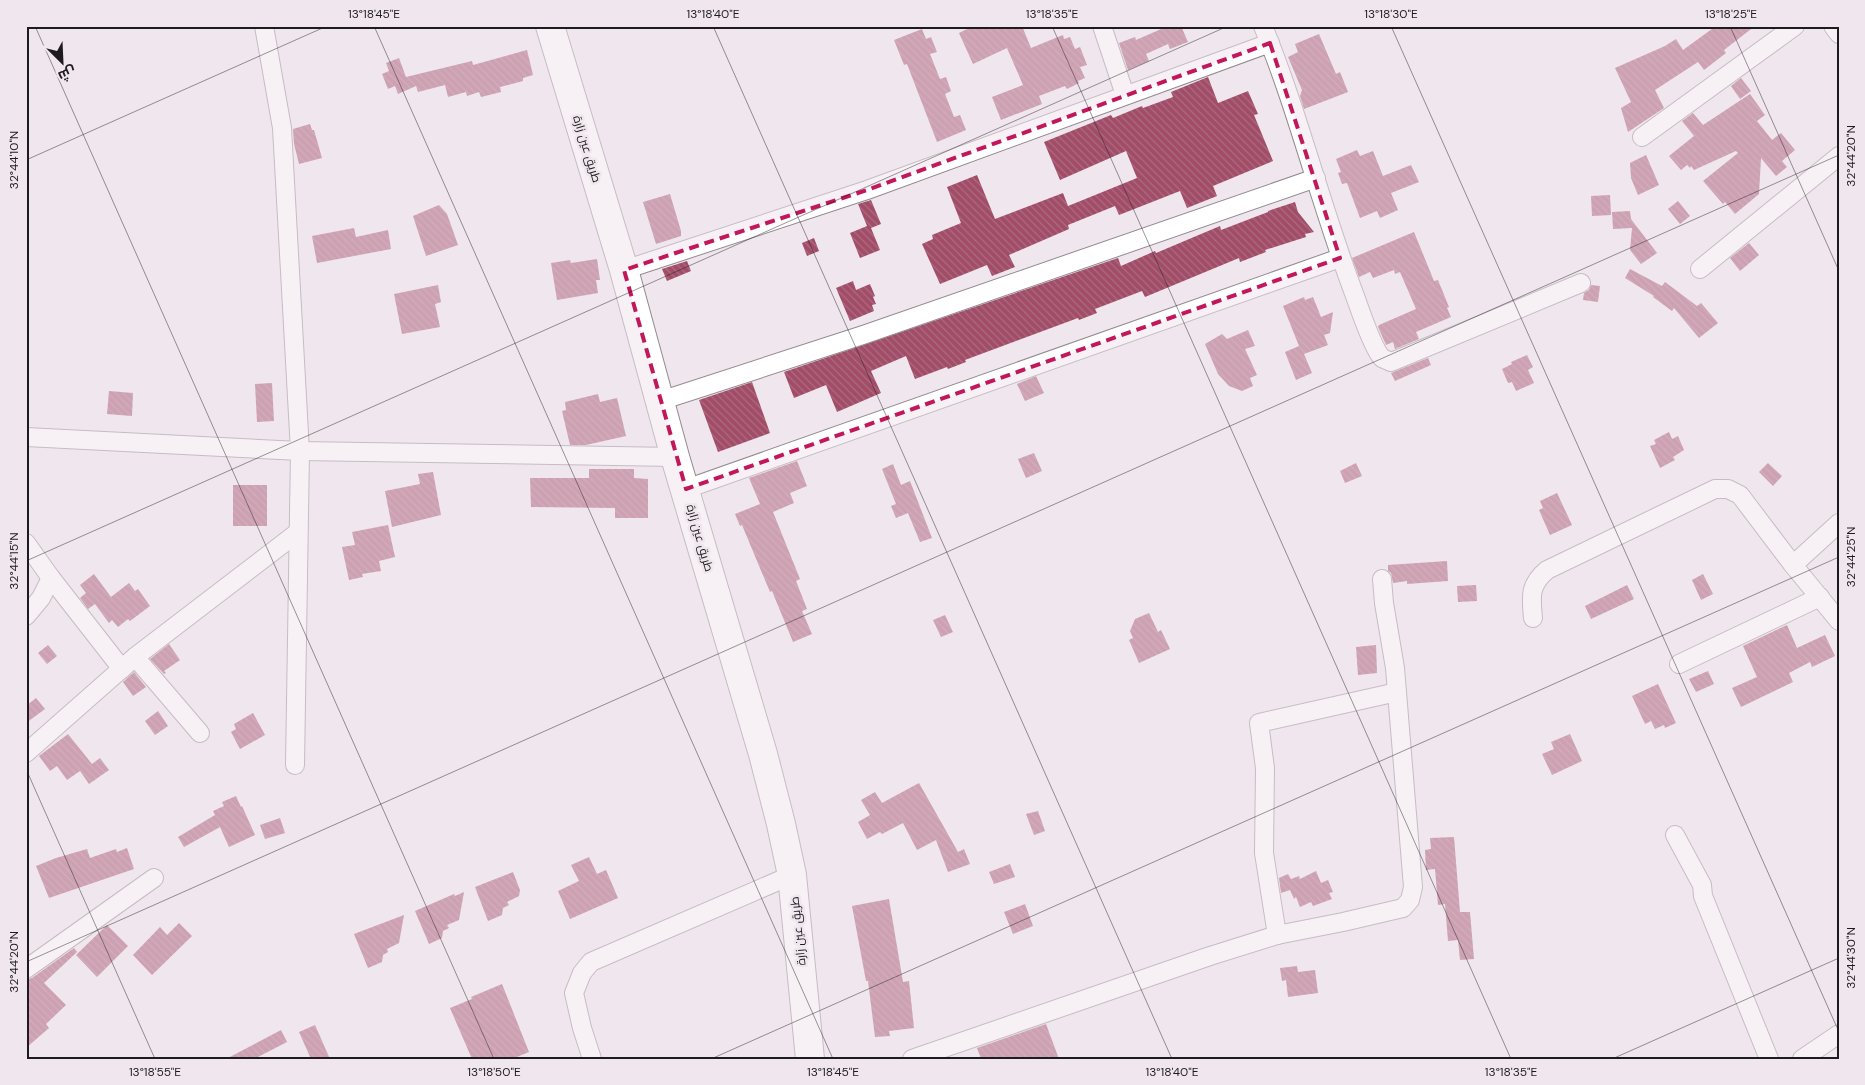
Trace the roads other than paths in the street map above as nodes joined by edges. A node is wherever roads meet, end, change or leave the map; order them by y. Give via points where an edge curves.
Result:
1 (264, 26) edge
2 (550, 26) edge
3 (1102, 26) edge
4 (1263, 26) edge
5 (1795, 26) edge
6 (1833, 26) edge
7 (1839, 34) edge
8 (1270, 43) junction
9 (1125, 95) junction
10 (1642, 136) dead end
11 (1839, 156) edge
12 (1316, 178) junction
13 (1340, 258) junction
14 (1700, 269) dead end
15 (624, 270) junction
16 (1581, 283) dead end
17 (660, 401) junction
18 (26, 437) edge
19 (300, 451) junction
20 (675, 458) junction
21 (686, 489) junction
22 (1839, 523) edge
23 (297, 533) junction
24 (26, 543) edge
25 (1793, 565) junction
26 (51, 578) junction
27 (1382, 579) dead end
28 (1820, 597) junction
29 (26, 616) edge
30 (1533, 618) dead end
31 (1839, 621) edge
32 (128, 663) junction
33 (1679, 664) dead end
34 (1397, 692) junction
35 (200, 733) dead end
36 (26, 753) edge
37 (295, 765) dead end
38 (1675, 835) dead end
39 (792, 874) junction
40 (154, 878) dead end
41 (1277, 934) junction
42 (26, 969) edge
43 (1839, 1034) edge
44 (592, 1059) edge
45 (810, 1059) edge
46 (912, 1059) edge
47 (1770, 1059) edge
48 (1802, 1059) edge

1 - 19 street via 282,128
2 - 15 main road, طريق عين زارة
3 - 9 street
4 - 8 street
5 - 10 street
6 - 7 street
8 - 9 street
8 - 12 street
9 - 15 street via 867,190
11 - 14 street
12 - 13 street
12 - 17 street via 863,335
13 - 16 street via 1380,355 1391,362
13 - 21 street
15 - 17 main road, طريق عين زارة
17 - 20 main road, طريق عين زارة
18 - 19 street
19 - 20 street
19 - 23 street
20 - 21 main road, طريق عين زارة
21 - 39 main road, طريق عين زارة via 763,754
22 - 25 street
23 - 32 street
23 - 37 street
24 - 26 street
25 - 28 street
25 - 30 street via 1740,495 1728,489 1716,489 1547,570 1534,584
26 - 29 street via 41,598
26 - 32 street
27 - 34 street
28 - 31 street
28 - 33 street
32 - 35 street
32 - 36 street
34 - 41 street via 1413,887 1410,900 1403,908 1390,912
34 - 41 street via 1259,723 1265,768 1264,853
38 - 47 street via 1702,885 1703,896
39 - 44 street via 591,962 582,973 574,993
39 - 45 main road, طريق عين زارة
40 - 42 street
41 - 46 street
43 - 48 street

